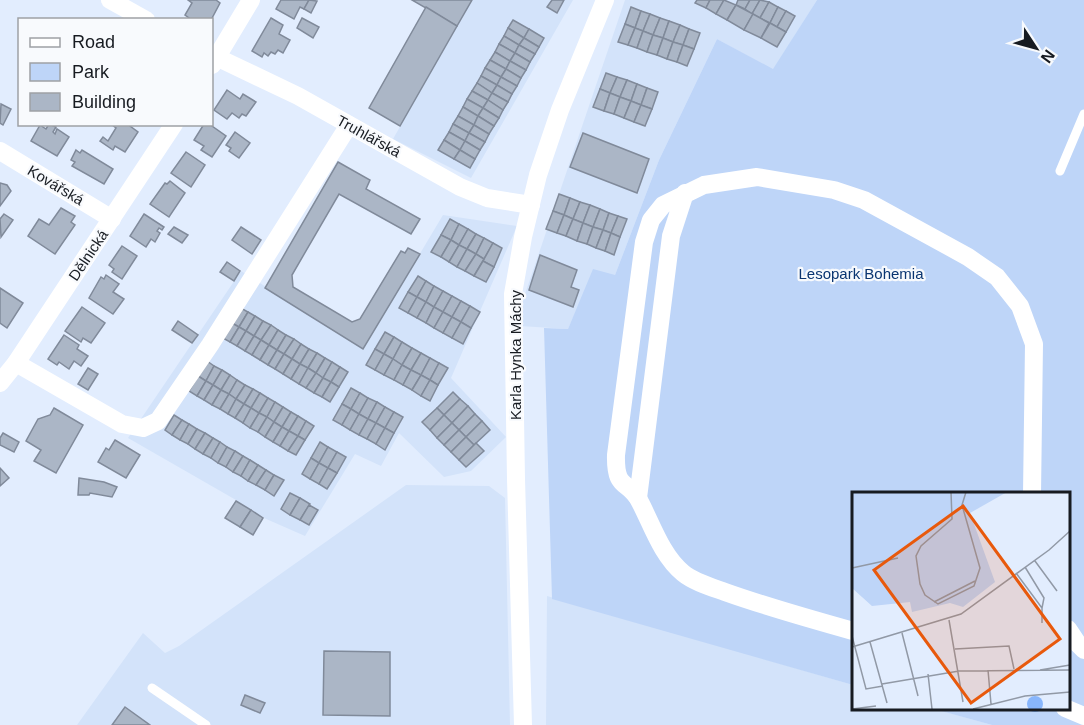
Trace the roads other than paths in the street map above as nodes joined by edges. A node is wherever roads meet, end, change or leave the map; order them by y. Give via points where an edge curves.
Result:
1 (110, 0) edge
2 (251, 0) edge
3 (605, 0) edge
4 (142, 18) edge
5 (214, 59) edge
6 (1084, 114) edge
7 (349, 125) junction
8 (173, 126) edge
9 (0, 151) edge
10 (1059, 171) dead end
11 (685, 193) junction
12 (531, 205) junction
13 (112, 219) junction
14 (16, 363) junction
15 (0, 383) edge
16 (1032, 492) edge
17 (638, 498) junction
18 (1069, 630) edge
19 (852, 631) edge
20 (1084, 650) edge
21 (152, 688) dead end
22 (1069, 710) edge
23 (1084, 716) edge
24 (206, 725) edge
25 (523, 725) edge

1 - 4 street
2 - 5 street
3 - 12 street, Karla Hynka Máchy via 560,110
5 - 7 street, Truhlářská via 298,96
6 - 10 lane
7 - 12 street, Truhlářská via 460,187 487,198
7 - 14 street via 158,421 143,428 122,424
8 - 13 street, Dělnická
9 - 13 street, Kovářská
11 - 16 street via 704,185 757,177 834,190 864,200 968,256 997,277 1020,306 1034,344
11 - 17 street via 671,236
11 - 17 street via 657,212 645,242 616,462 620,482
12 - 25 street, Karla Hynka Máchy via 513,294
13 - 14 street, Dělnická
14 - 15 street, Dělnická
17 - 19 street via 663,550 682,573 759,604
18 - 20 street
21 - 24 lane
22 - 23 street

